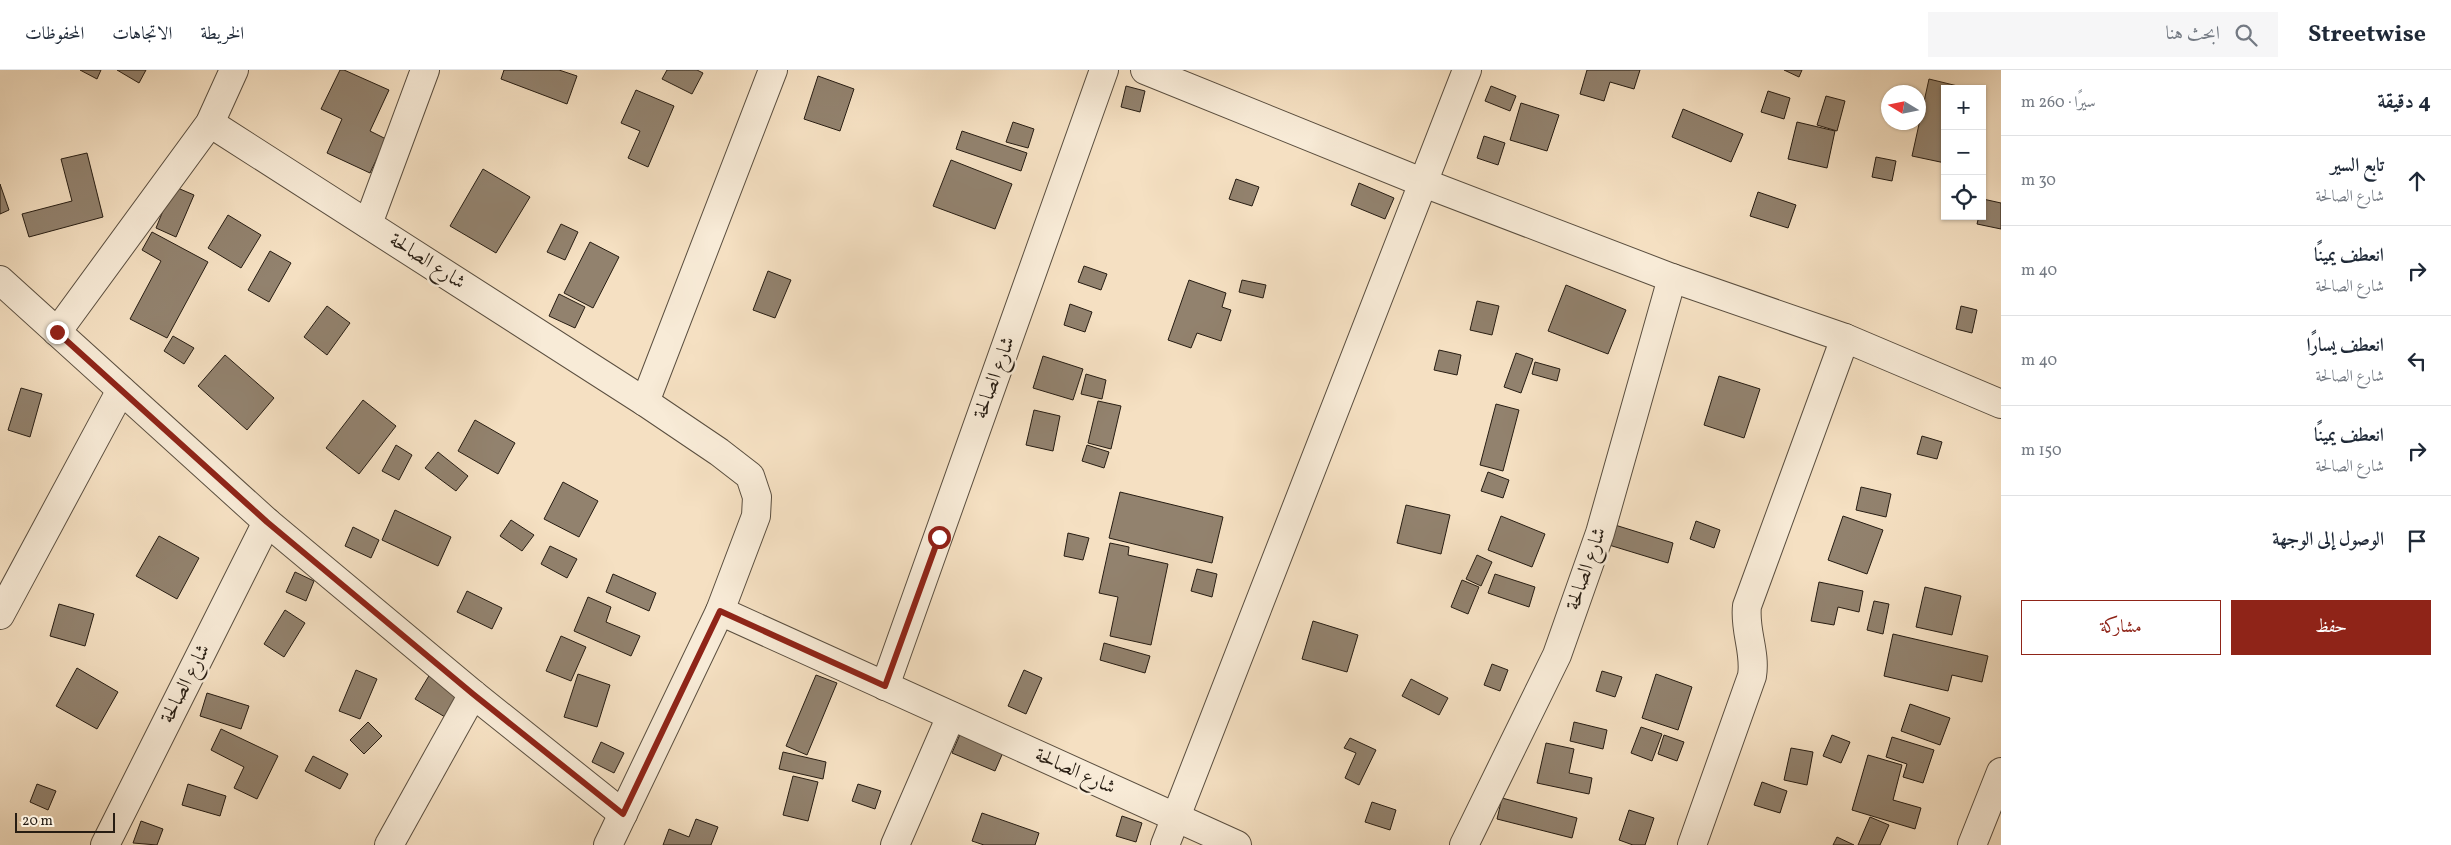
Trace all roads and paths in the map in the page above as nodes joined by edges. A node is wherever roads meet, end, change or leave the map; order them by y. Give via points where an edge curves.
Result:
1 (234, 70) edge
2 (425, 70) edge
3 (773, 70) edge
4 (1104, 70) edge
5 (1144, 70) edge
6 (1467, 70) edge
7 (210, 123) junction
8 (1424, 183) junction
9 (368, 224) junction
10 (1672, 278) junction
11 (0, 280) edge
12 (57, 332) junction
13 (1845, 338) junction
14 (121, 390) junction
15 (645, 402) junction
16 (2001, 404) edge
17 (267, 522) junction
18 (720, 611) junction
19 (0, 616) edge
20 (885, 686) junction
21 (473, 694) junction
22 (951, 716) junction
23 (2001, 772) edge
24 (623, 814) junction
25 (1175, 818) junction
26 (104, 845) edge
27 (389, 845) edge
28 (608, 845) edge
29 (895, 845) edge
30 (1164, 845) edge
31 (1237, 845) edge
32 (1464, 845) edge
33 (1692, 845) edge
34 (1972, 845) edge

1 - 7 street
2 - 9 street
3 - 15 street
4 - 20 street, شارع الصالحة
5 - 8 street
6 - 8 street
7 - 9 street, شارع الصالحة
7 - 12 street
8 - 10 street
8 - 25 street
9 - 15 street, شارع الصالحة
10 - 13 street
10 - 32 street, شارع الصالحة via 1600,533 1557,654
11 - 12 street
12 - 14 street
13 - 16 street
13 - 33 street via 1747,606 1745,621 1754,664 1752,676
14 - 17 street
14 - 19 street
15 - 18 street, شارع الصالحة via 750,476 757,497 756,516
17 - 21 street
17 - 26 street, شارع الصالحة
18 - 20 street, شارع الصالحة
18 - 24 street, شارع الصالحة
20 - 22 street, شارع الصالحة
21 - 24 street
21 - 27 street
22 - 25 street, شارع الصالحة
22 - 29 street
23 - 34 street
24 - 28 street, شارع الصالحة
25 - 30 street
25 - 31 street, شارع الصالحة

